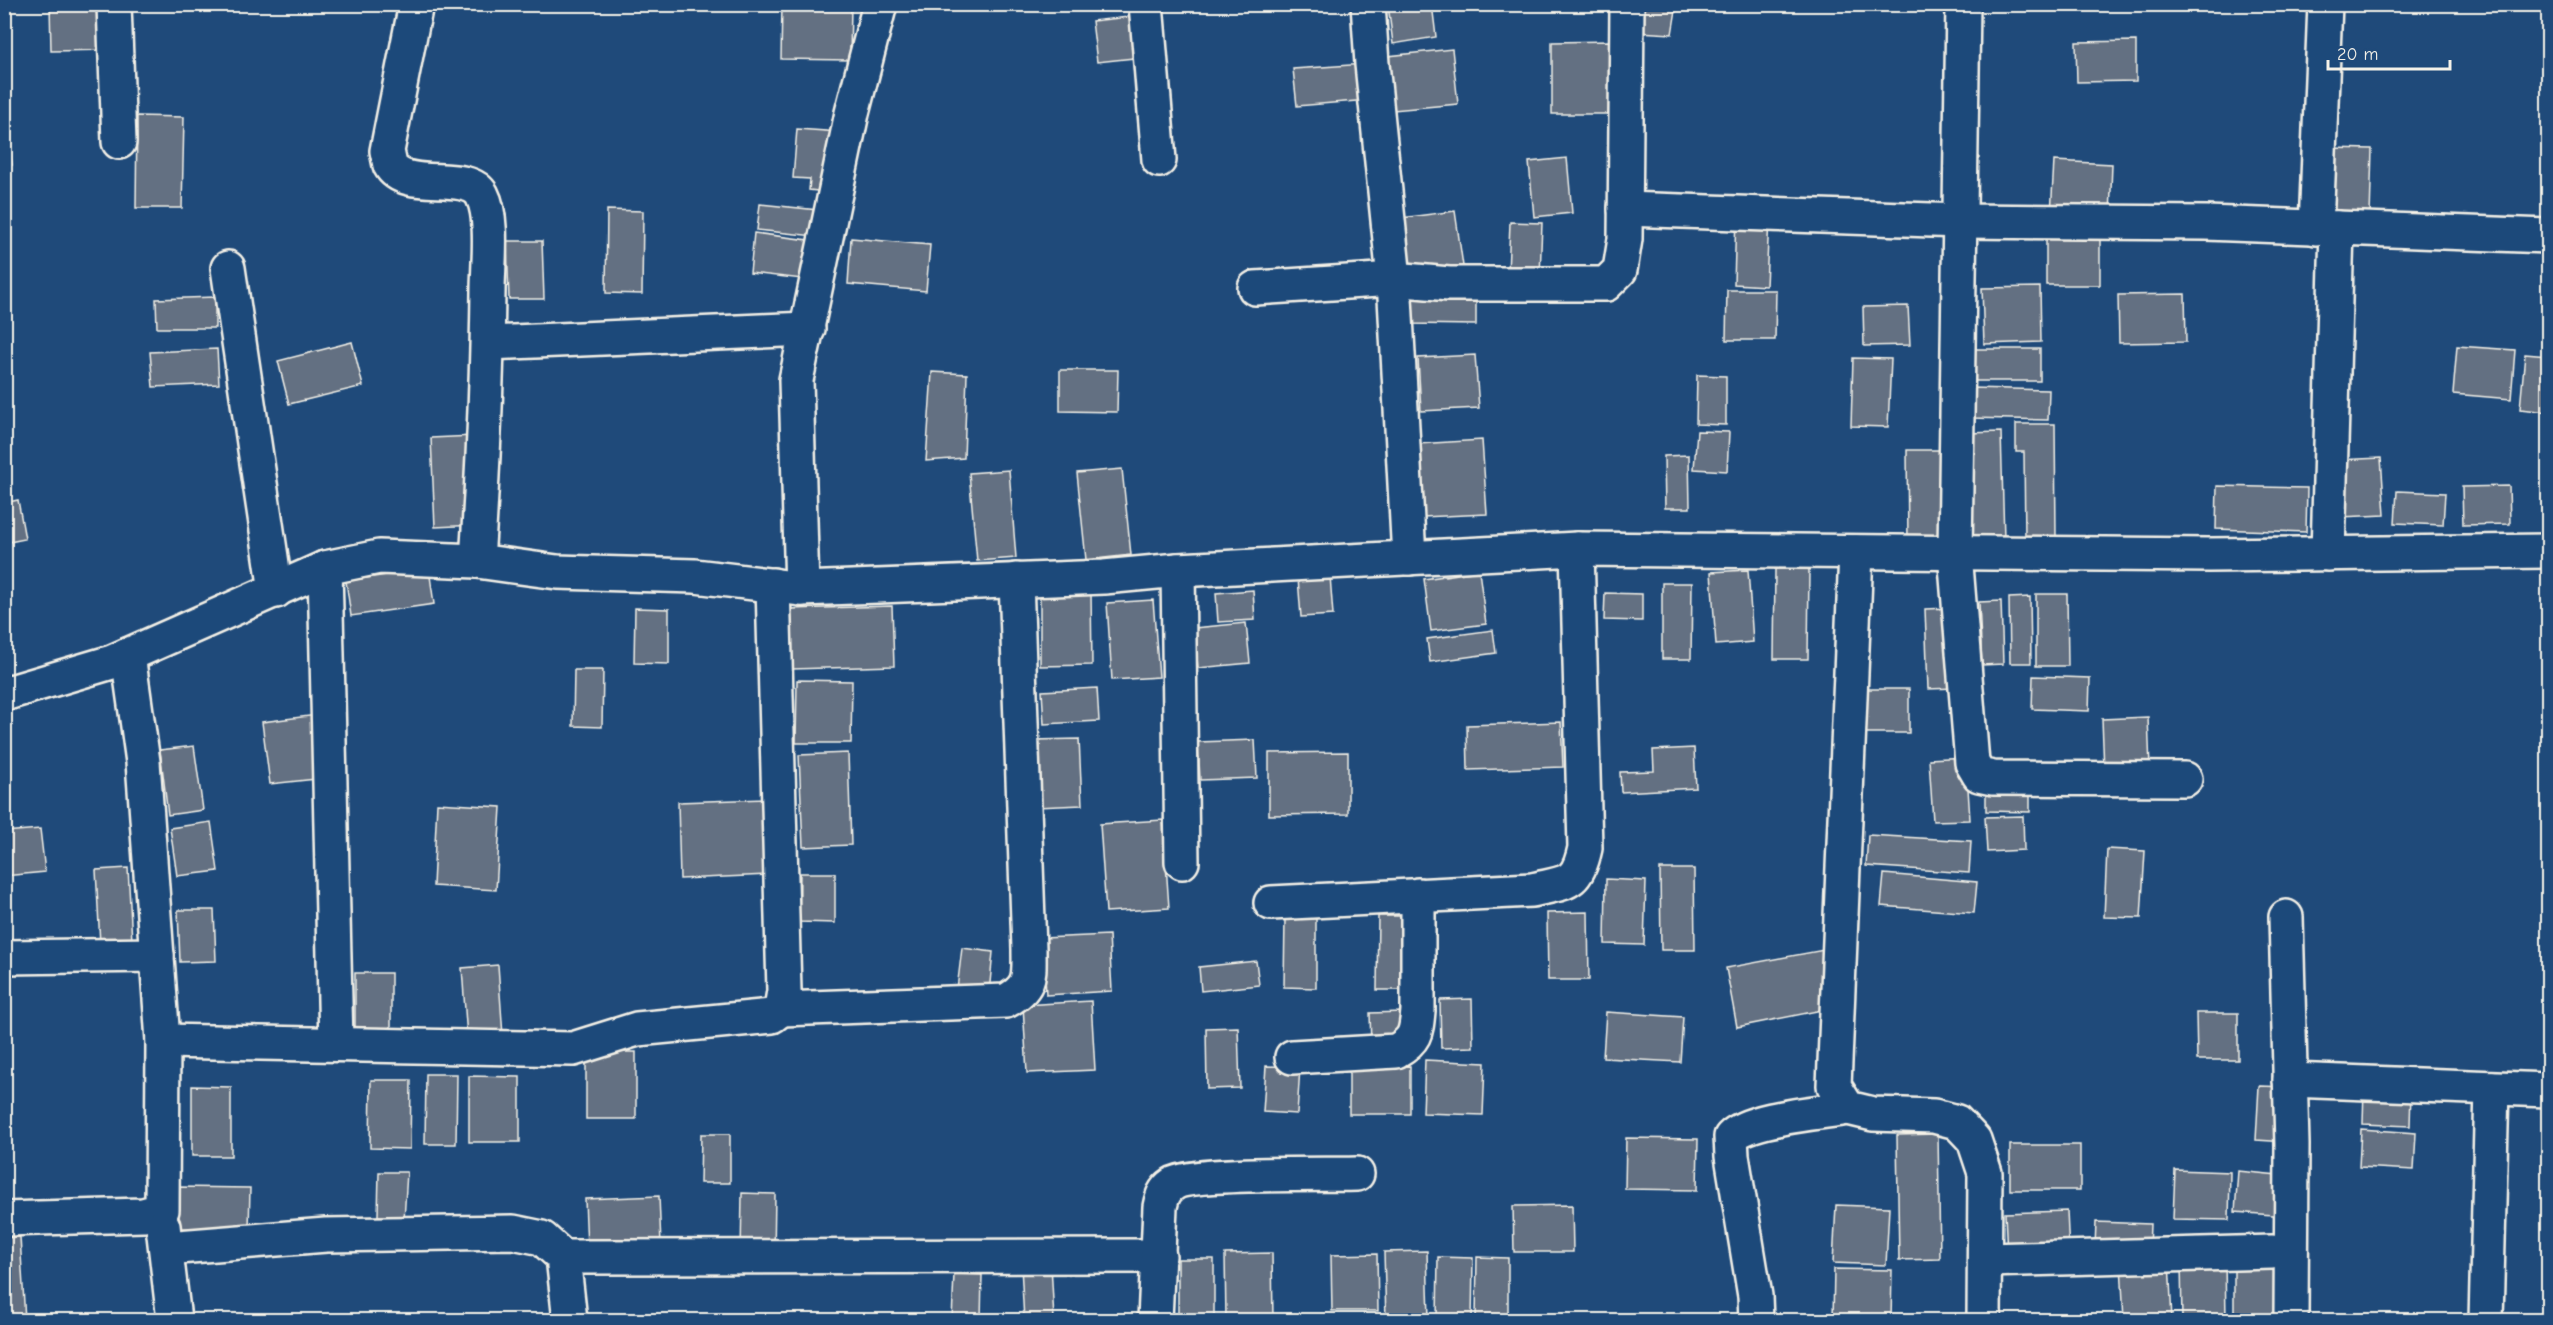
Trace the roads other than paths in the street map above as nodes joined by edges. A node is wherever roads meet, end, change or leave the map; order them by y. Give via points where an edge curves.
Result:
1 (114, 4) edge
2 (416, 4) edge
3 (880, 4) edge
4 (1146, 4) edge
5 (1368, 4) edge
6 (1627, 4) edge
7 (1964, 4) edge
8 (2325, 4) edge
9 (119, 142) dead end
10 (1159, 160) dead end
11 (1625, 209) junction
12 (1960, 221) junction
13 (2326, 228) junction
14 (2548, 236) edge
15 (228, 268) dead end
16 (1394, 279) junction
17 (1255, 288) dead end
18 (808, 329) junction
19 (488, 343) junction
20 (1577, 549) junction
21 (2548, 551) edge
22 (1856, 552) junction
23 (1955, 553) junction
24 (2328, 554) junction
25 (1409, 558) junction
26 (477, 561) junction
27 (326, 568) junction
28 (1178, 570) junction
29 (1016, 580) junction
30 (788, 587) junction
31 (276, 591) junction
32 (128, 656) junction
33 (4, 694) edge
34 (2186, 779) dead end
35 (1182, 862) dead end
36 (1418, 895) junction
37 (1271, 903) dead end
38 (2286, 917) dead end
39 (157, 955) junction
40 (4, 957) edge
41 (781, 1009) junction
42 (163, 1041) junction
43 (336, 1044) junction
44 (1292, 1057) dead end
45 (2290, 1080) junction
46 (2492, 1088) junction
47 (2548, 1090) edge
48 (1848, 1108) junction
49 (1357, 1174) dead end
50 (162, 1210) junction
51 (4, 1219) edge
52 (166, 1248) junction
53 (2272, 1252) dead end
54 (1159, 1256) junction
55 (563, 1257) junction
56 (1986, 1260) junction
57 (174, 1320) edge
58 (570, 1320) edge
59 (1155, 1320) edge
60 (1756, 1320) edge
61 (1984, 1320) edge
62 (2291, 1320) edge
63 (2486, 1320) edge

1 - 9 street
2 - 19 street via 387,151 390,165 399,174 474,186 482,194 489,246
3 - 18 street via 852,113
4 - 10 street
5 - 16 street
6 - 11 street
7 - 12 street
8 - 13 street
11 - 12 street
11 - 16 street via 1620,270 1606,284 1449,284
12 - 13 street
12 - 23 street
13 - 14 street
13 - 24 street
15 - 31 street
16 - 17 street
16 - 25 street
18 - 19 street
18 - 30 street via 796,380
19 - 26 street
20 - 22 street
20 - 25 street
20 - 36 street via 1585,848 1580,870 1568,881 1532,890
21 - 24 street
22 - 23 street
22 - 48 street via 1834,1042 1834,1086
23 - 24 street
23 - 34 street via 1969,743 1972,763 1979,775
25 - 28 street
26 - 27 street via 379,557
26 - 30 street via 557,572 695,576
27 - 31 street
27 - 43 street
28 - 29 street
28 - 35 street
29 - 30 street
29 - 41 street via 1029,949 1029,980 1022,993 1006,1001
30 - 41 street
31 - 32 street
32 - 33 street
32 - 39 street via 143,762
36 - 37 street
36 - 44 street via 1418,1011 1410,1043 1396,1051
38 - 45 street
39 - 40 street
39 - 42 street
41 - 43 street via 772,1016 636,1029 573,1049
42 - 43 street
42 - 50 street
45 - 46 street
45 - 62 street
46 - 47 street
46 - 63 street
48 - 56 street via 1873,1114 1934,1116 1957,1122 1974,1140 1985,1173
48 - 60 street via 1759,1123 1738,1130 1731,1137
49 - 54 street via 1175,1182 1164,1192 1160,1207
50 - 51 street via 143,1215
50 - 52 street
52 - 55 street via 326,1235 513,1232 542,1238
52 - 57 street
53 - 56 street
54 - 55 street
54 - 59 street
55 - 58 street
56 - 61 street

